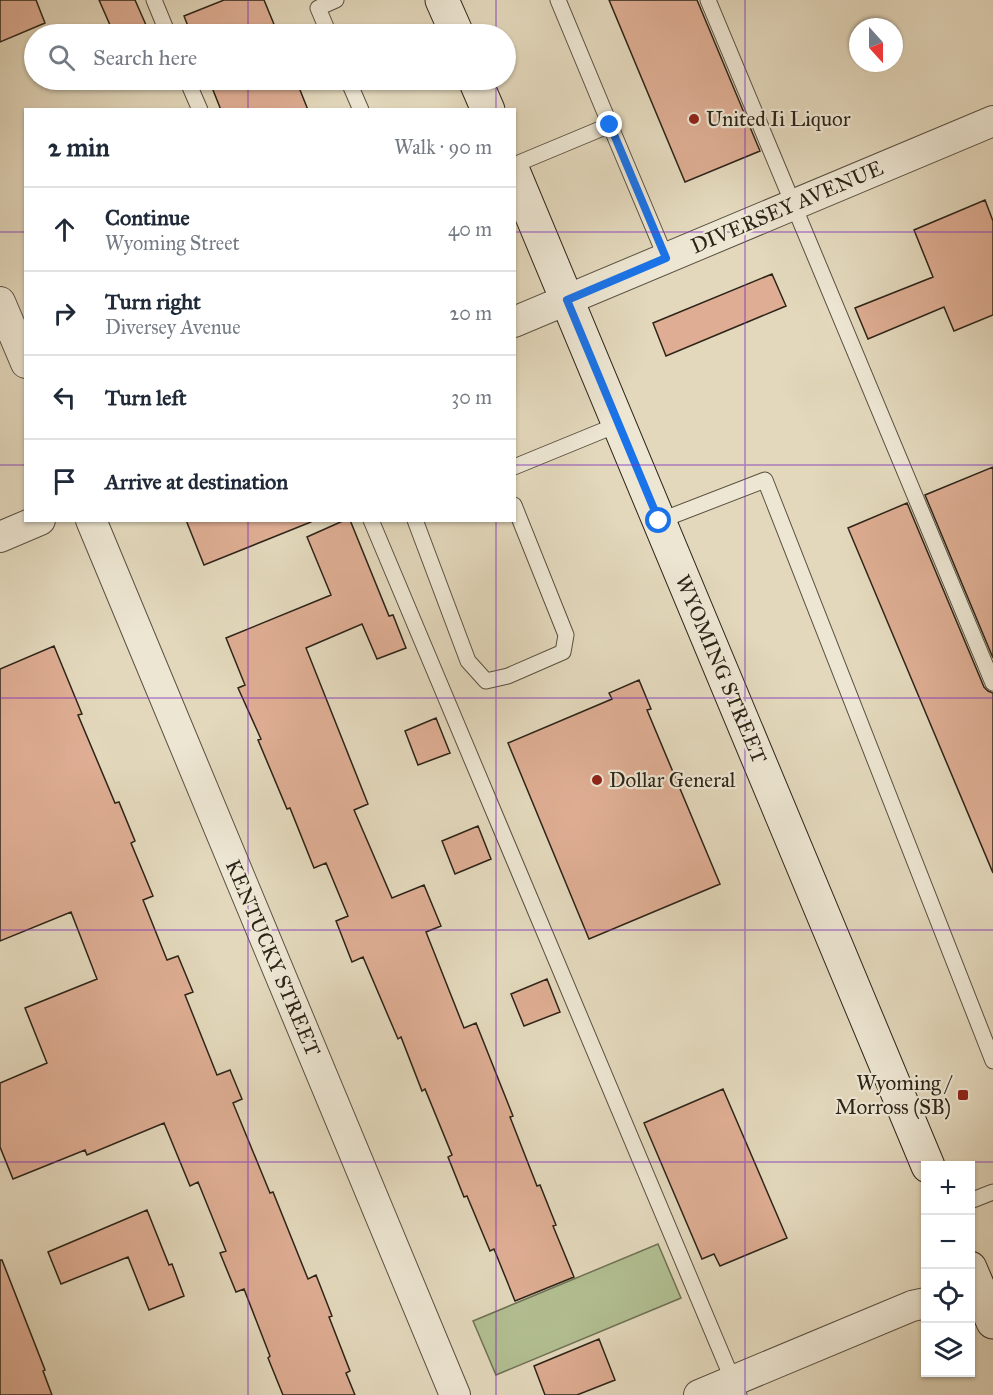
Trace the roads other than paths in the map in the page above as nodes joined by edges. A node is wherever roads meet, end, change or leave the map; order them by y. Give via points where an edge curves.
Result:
1 (154, 0) edge
2 (336, 0) edge
3 (442, 0) edge
4 (558, 0) edge
5 (708, 0) edge
6 (164, 24) edge
7 (325, 24) edge
8 (453, 24) edge
9 (191, 90) edge
10 (352, 90) edge
11 (480, 90) edge
12 (199, 108) edge
13 (360, 108) edge
14 (487, 108) edge
15 (993, 121) edge
16 (610, 125) junction
17 (516, 178) edge
18 (794, 205) junction
19 (666, 258) junction
20 (567, 300) junction
21 (0, 302) edge
22 (516, 321) edge
23 (24, 358) edge
24 (619, 424) junction
25 (516, 466) edge
26 (516, 510) edge
27 (659, 521) junction
28 (35, 522) edge
29 (92, 522) edge
30 (372, 522) edge
31 (416, 522) edge
32 (0, 537) edge
33 (993, 683) edge
34 (993, 1061) edge
35 (926, 1161) edge
36 (993, 1192) edge
37 (975, 1199) edge
38 (921, 1303) edge
39 (736, 1388) edge
40 (455, 1395) edge
41 (699, 1395) edge

1 - 6 lane
2 - 7 lane via 318,8
3 - 8 street
4 - 16 lane
5 - 18 lane
9 - 12 lane
10 - 13 lane
11 - 14 street
15 - 18 street, DIVERSEY AVENUE
16 - 17 lane
16 - 19 lane
17 - 20 street, WYOMING STREET
18 - 19 street, DIVERSEY AVENUE
18 - 33 lane
19 - 20 street, DIVERSEY AVENUE
20 - 22 street, DIVERSEY AVENUE
20 - 24 street, WYOMING STREET
21 - 23 street
24 - 25 lane
24 - 27 street, WYOMING STREET
26 - 31 lane via 566,635 563,652 486,681 468,660
27 - 34 lane via 765,480
27 - 35 street, WYOMING STREET
28 - 32 street
29 - 40 street, KENTUCKY STREET
30 - 39 lane
36 - 37 lane
38 - 39 street
39 - 41 street

